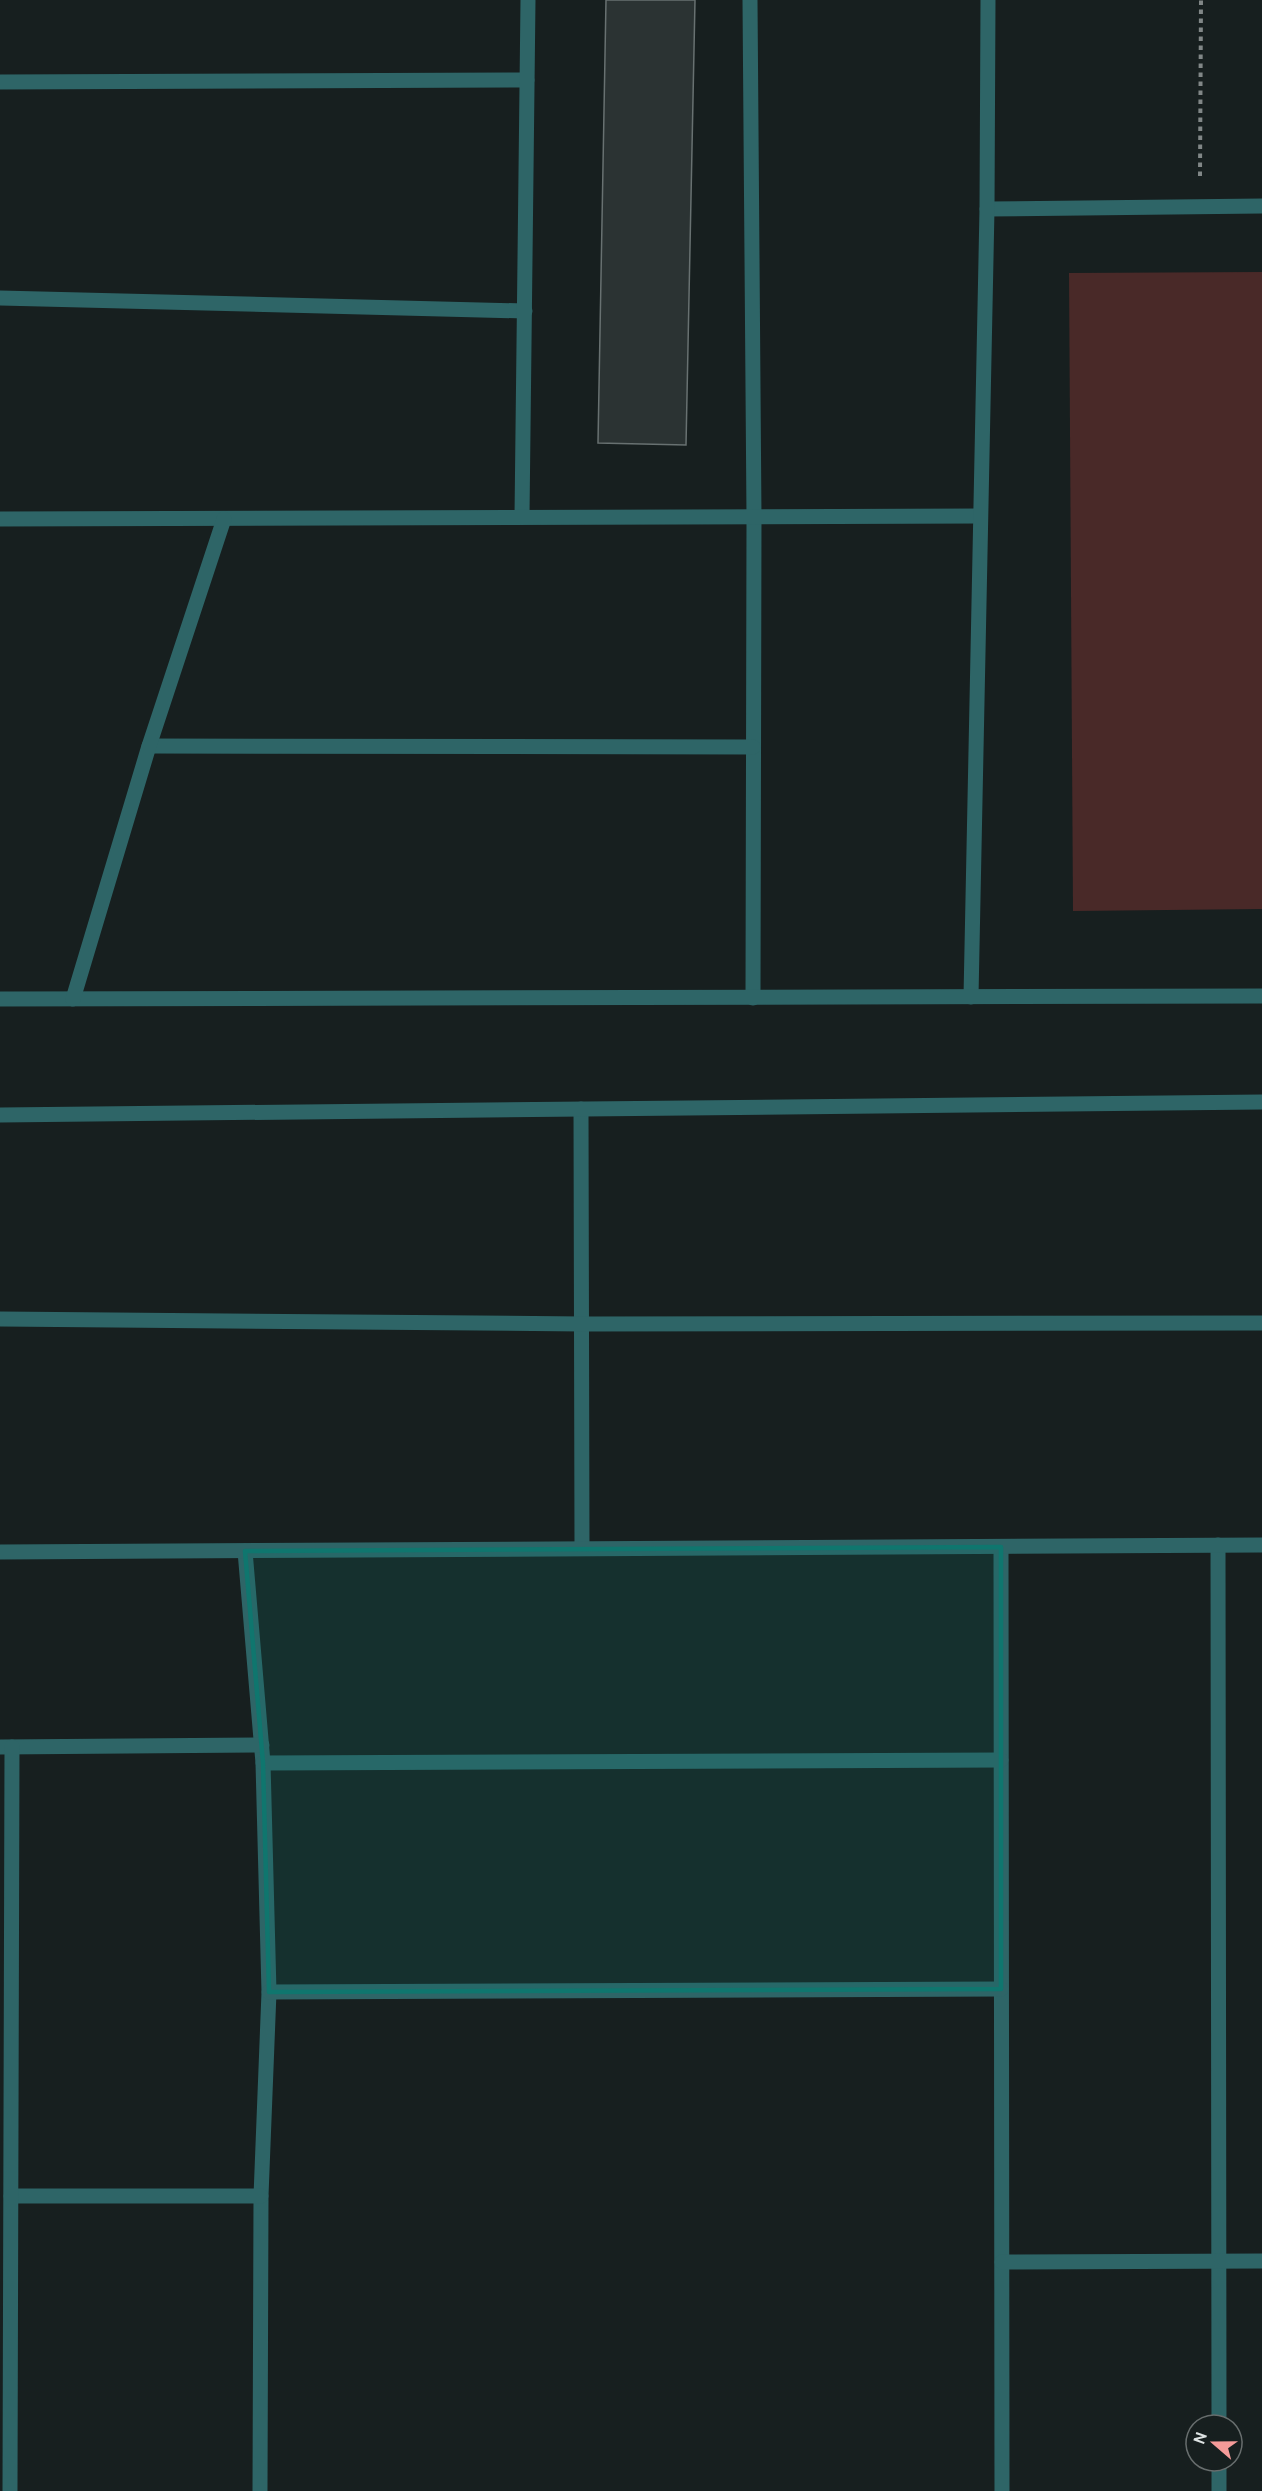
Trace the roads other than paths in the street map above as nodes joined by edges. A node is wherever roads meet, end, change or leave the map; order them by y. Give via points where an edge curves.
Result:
1 (528, 0) edge
2 (750, 0) edge
3 (988, 0) edge
4 (527, 80) junction
5 (0, 82) edge
6 (1262, 206) edge
7 (987, 209) junction
8 (0, 298) edge
9 (525, 311) junction
10 (980, 516) junction
11 (754, 517) junction
12 (522, 518) junction
13 (0, 519) edge
14 (224, 519) junction
15 (149, 746) junction
16 (753, 747) junction
17 (1262, 996) edge
18 (972, 997) junction
19 (753, 998) junction
20 (0, 999) edge
21 (73, 999) junction
22 (1262, 1102) edge
23 (581, 1109) junction
24 (0, 1115) edge
25 (0, 1319) edge
26 (1262, 1323) edge
27 (583, 1324) junction
28 (1218, 1545) junction
29 (1262, 1545) edge
30 (1000, 1547) junction
31 (582, 1548) junction
32 (245, 1551) junction
33 (0, 1552) edge
34 (262, 1745) junction
35 (6, 1747) edge
36 (1000, 1760) junction
37 (263, 1763) junction
38 (1001, 1989) junction
39 (269, 1992) junction
40 (11, 2196) junction
41 (261, 2196) junction
42 (1262, 2261) edge
43 (1002, 2262) junction
44 (1219, 2262) junction
45 (5, 2358) edge
46 (1219, 2413) edge
47 (1219, 2473) edge
48 (10, 2491) edge
49 (260, 2491) edge
50 (1002, 2491) edge
51 (1219, 2491) edge

1 - 4 street
2 - 11 street
3 - 7 street
4 - 5 street
4 - 9 street
6 - 7 street
7 - 10 street
8 - 9 street
9 - 12 street
10 - 11 street
10 - 18 street
11 - 12 street
11 - 16 street
12 - 14 street
13 - 14 street
14 - 15 street
15 - 16 street
15 - 21 street
16 - 19 street
17 - 18 street
18 - 19 street
19 - 21 street
20 - 21 street
22 - 23 street
23 - 24 street
23 - 27 street
25 - 27 street
26 - 27 street
27 - 31 street
28 - 29 street
28 - 30 street
28 - 44 street
30 - 31 street
30 - 36 street
31 - 32 street
32 - 33 street
32 - 34 street
34 - 35 street
34 - 37 street
35 - 40 street
36 - 37 street
36 - 38 street
37 - 39 street
38 - 39 street
38 - 43 street
39 - 41 street
40 - 41 street
40 - 45 street
41 - 49 street
42 - 44 street
43 - 44 street
43 - 50 street
44 - 46 street
45 - 48 street
47 - 51 street

